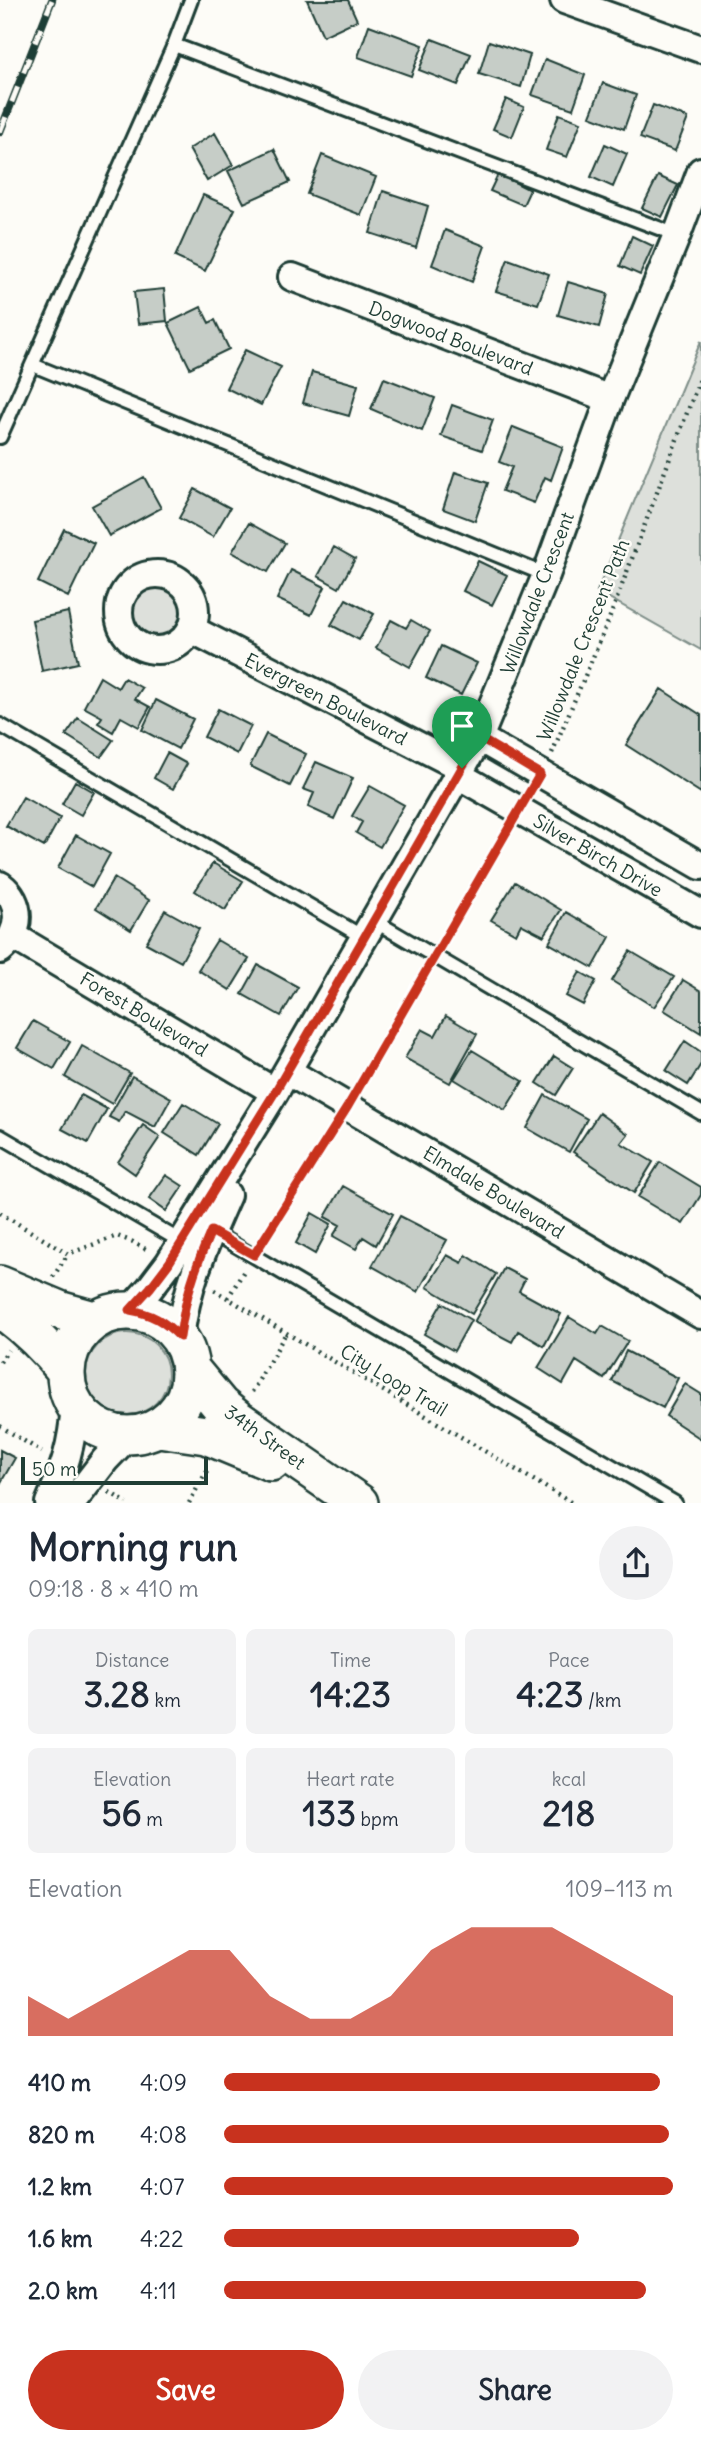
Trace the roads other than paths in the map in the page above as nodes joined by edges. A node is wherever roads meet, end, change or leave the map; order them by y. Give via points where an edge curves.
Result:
1 (191, 0) edge
2 (564, 0) edge
3 (174, 45) junction
4 (701, 50) edge
5 (701, 171) edge
6 (677, 235) junction
7 (292, 278) dead end
8 (33, 365) junction
9 (610, 399) junction
10 (0, 437) edge
11 (546, 575) junction
12 (191, 629) dead end
13 (0, 726) edge
14 (479, 738) junction
15 (460, 772) junction
16 (701, 866) edge
17 (0, 885) edge
18 (701, 914) edge
19 (368, 929) junction
20 (6, 943) edge
21 (277, 1089) junction
22 (701, 1113) edge
23 (0, 1136) edge
24 (211, 1231) junction
25 (182, 1242) junction
26 (0, 1285) edge
27 (0, 1308) edge
28 (130, 1310) junction
29 (701, 1314) edge
30 (94, 1320) junction
31 (185, 1353) junction
32 (66, 1371) junction
33 (75, 1406) junction
34 (143, 1432) junction
35 (354, 1499) edge
36 (49, 1503) edge
37 (72, 1503) edge
38 (675, 1503) edge

1 - 3 lane
2 - 4 street
3 - 6 lane
3 - 8 lane
5 - 6 street, Willowdale Crescent
6 - 9 street, Willowdale Crescent
7 - 9 street, Dogwood Boulevard
8 - 10 lane
8 - 11 lane
9 - 11 street, Willowdale Crescent
11 - 14 street, Willowdale Crescent
12 - 15 street, Evergreen Boulevard
13 - 19 lane
14 - 15 street, Willowdale Crescent
14 - 16 street
15 - 18 street, Silver Birch Drive
15 - 19 street, Willowdale Crescent
17 - 20 street, Forest Boulevard via 18,912
19 - 21 street, Willowdale Crescent
19 - 22 lane via 434,956
20 - 21 street, Forest Boulevard
21 - 24 street, Willowdale Crescent
21 - 25 street, Willowdale Crescent
21 - 29 street, Elmdale Boulevard via 348,1106
23 - 25 lane
24 - 31 street, Willowdale Crescent via 184,1303
24 - 38 lane
25 - 28 street, Willowdale Crescent
26 - 30 main road
27 - 32 main road via 45,1345
28 - 30 main road
28 - 31 main road via 166,1323
30 - 32 main road via 79,1334
31 - 34 main road via 189,1387 183,1404 173,1418
31 - 35 main road, 34th Street via 220,1405
32 - 33 main road
33 - 34 main road via 89,1422 107,1432
33 - 36 street via 65,1466
34 - 35 main road, 34th Street via 195,1433 224,1441
34 - 37 street via 105,1460

